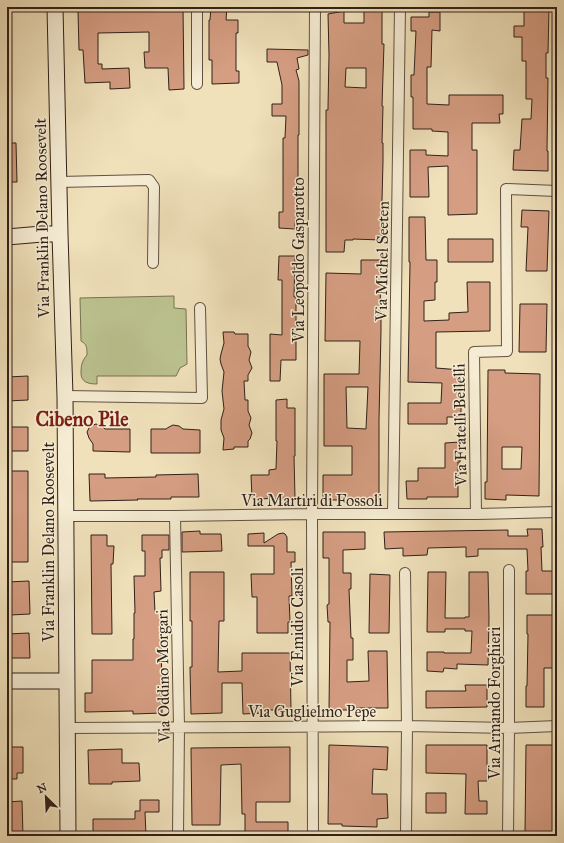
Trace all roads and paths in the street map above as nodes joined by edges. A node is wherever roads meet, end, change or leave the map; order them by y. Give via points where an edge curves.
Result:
1 (55, 7) edge
2 (197, 7) edge
3 (315, 7) edge
4 (400, 7) edge
5 (197, 84) dead end
6 (59, 182) junction
7 (557, 191) edge
8 (60, 234) junction
9 (7, 237) edge
10 (153, 263) dead end
11 (200, 308) dead end
12 (65, 396) junction
13 (557, 512) edge
14 (312, 514) junction
15 (393, 514) junction
16 (476, 514) junction
17 (66, 516) junction
18 (175, 516) junction
19 (509, 570) dead end
20 (405, 573) dead end
21 (7, 681) edge
22 (67, 682) junction
23 (407, 726) junction
24 (557, 726) edge
25 (179, 727) junction
26 (312, 727) junction
27 (67, 728) junction
28 (509, 728) junction
29 (68, 836) edge
30 (178, 836) edge
31 (313, 836) edge
32 (406, 836) edge
33 (508, 836) edge

1 - 6 main road, Via Franklin Delano Roosevelt
2 - 5 street
3 - 14 street, Via Leopoldo Gasparotto
4 - 15 street, Via Michel Seeten
6 - 8 main road, Via Franklin Delano Roosevelt
6 - 10 street via 150,180 154,187
7 - 16 street, Via Fratelli Bellelli via 506,189 507,351 474,352
8 - 9 main road
8 - 12 main road, Via Franklin Delano Roosevelt
11 - 12 street via 202,398
12 - 17 main road, Via Franklin Delano Roosevelt
13 - 16 street, Via Martiri di Fossoli
14 - 15 street, Via Martiri di Fossoli
14 - 18 street, Via Martiri di Fossoli
14 - 26 street, Via Emidio Casoli
15 - 16 street, Via Martiri di Fossoli
17 - 18 street, Via Martiri di Fossoli
17 - 22 main road, Via Franklin Delano Roosevelt
18 - 25 street, Via Oddino Morgari
19 - 28 street, Via Armando Forghieri
20 - 23 street
21 - 22 main road
22 - 27 main road, Via Franklin Delano Roosevelt
23 - 26 street, Via Guglielmo Pepe
23 - 28 street, Via Guglielmo Pepe
23 - 32 street
24 - 28 street, Via Guglielmo Pepe
25 - 26 street, Via Guglielmo Pepe
25 - 27 street, Via Guglielmo Pepe
25 - 30 street, Via Oddino Morgari
26 - 31 street, Via Emidio Casoli
27 - 29 main road, Via Franklin Delano Roosevelt
28 - 33 street, Via Armando Forghieri

